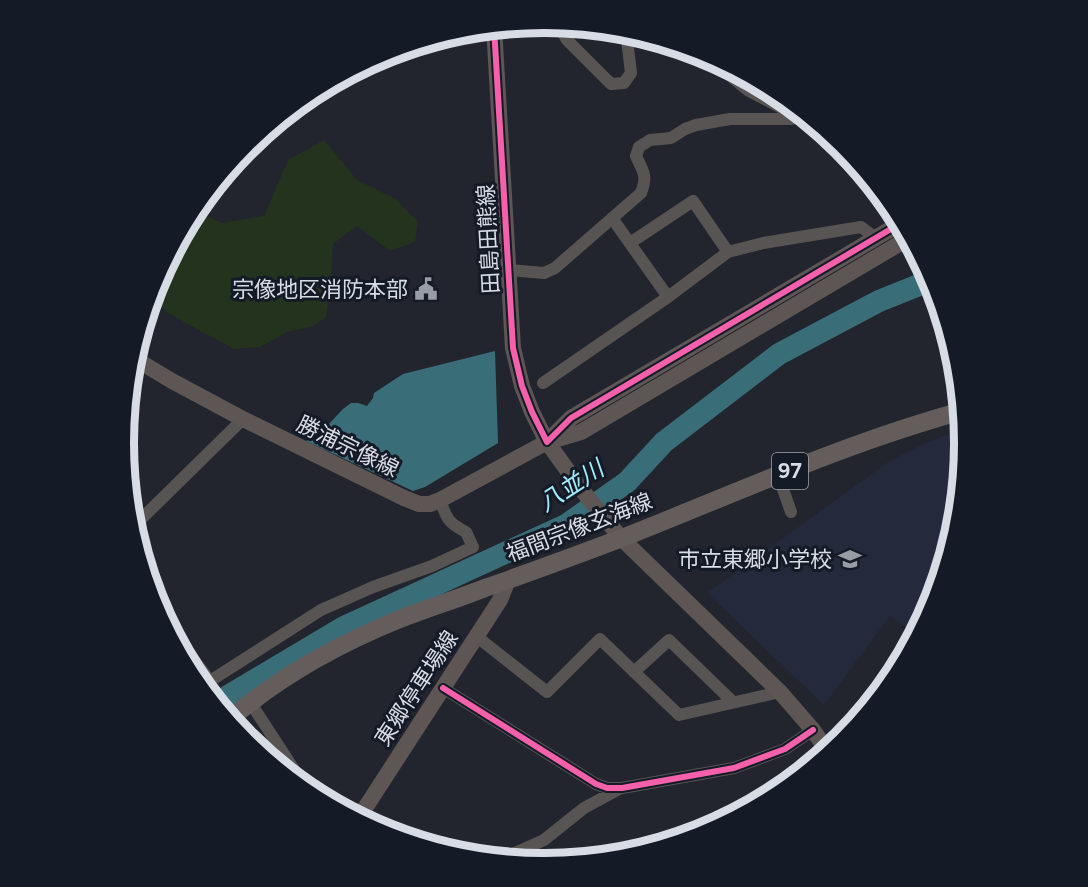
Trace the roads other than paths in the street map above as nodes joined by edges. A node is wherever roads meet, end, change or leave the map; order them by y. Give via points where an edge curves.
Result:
1 (563, 34) edge
2 (495, 36) edge
3 (627, 42) edge
4 (740, 83) edge
5 (765, 98) edge
6 (794, 118) edge
7 (612, 218) junction
8 (893, 228) edge
9 (876, 238) junction
10 (902, 242) edge
11 (630, 243) junction
12 (728, 252) junction
13 (509, 270) junction
14 (668, 297) junction
15 (141, 362) edge
16 (543, 383) dead end
17 (954, 413) edge
18 (243, 419) junction
19 (547, 442) junction
20 (778, 475) junction
21 (440, 500) junction
22 (791, 512) dead end
23 (140, 520) edge
24 (621, 538) junction
25 (508, 580) junction
26 (476, 636) junction
27 (634, 672) junction
28 (210, 682) edge
29 (443, 688) junction
30 (780, 692) junction
31 (250, 702) junction
32 (733, 702) junction
33 (235, 714) edge
34 (813, 730) junction
35 (823, 745) edge
36 (293, 768) edge
37 (622, 788) junction
38 (362, 812) edge
39 (515, 853) edge

1 - 3 street via 611,84 624,83 631,73
2 - 13 main road, 田島田熊線
4 - 5 street
6 - 7 street via 730,119 696,125 671,138 650,140 639,147 636,156 645,175 641,193
7 - 11 street
7 - 13 street via 555,268 544,273
8 - 9 main road
9 - 12 street via 861,226
9 - 19 main road via 571,418
10 - 19 main road via 581,432
11 - 12 street via 693,201
11 - 14 street
12 - 14 street
13 - 19 main road, 田島田熊線 via 513,348 522,386
14 - 16 street
15 - 18 main road, 勝浦宗像線
17 - 20 main road, 福間宗像玄海線 / 97
18 - 21 main road, 勝浦宗像線 via 419,504
18 - 23 street
19 - 21 main road, 勝浦宗像線
19 - 24 main road, 田島田熊線
20 - 22 street
20 - 24 main road, 福間宗像玄海線 / 97
21 - 28 street via 447,518 466,532 473,547 321,610
24 - 25 main road, 福間宗像玄海線 / 97
24 - 30 main road, 田島田熊線
25 - 26 main road, 東郷停車場線
25 - 31 main road, 福間宗像玄海線 / 97 via 343,645 289,674
26 - 27 street via 548,692 600,639
26 - 29 main road, 東郷停車場線
27 - 32 street via 679,715
27 - 32 street via 669,640
29 - 37 street via 596,784
29 - 38 main road, 東郷停車場線
30 - 32 street
30 - 34 main road, 田島田熊線
31 - 33 main road, 福間宗像玄海線 / 97
31 - 36 street
34 - 35 main road, 田島田熊線
34 - 37 street via 785,749 734,768
37 - 39 street via 584,808 544,840

